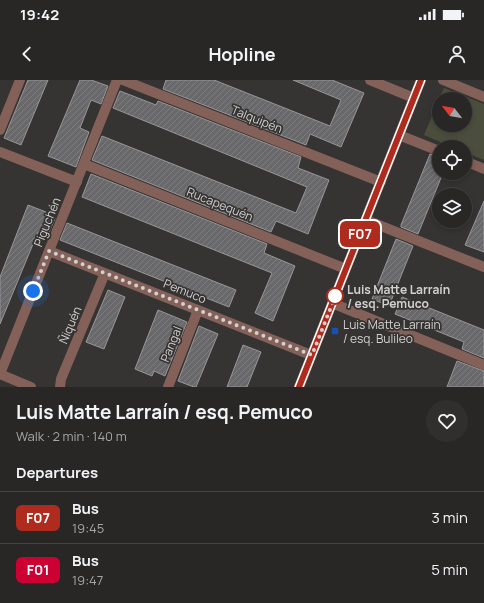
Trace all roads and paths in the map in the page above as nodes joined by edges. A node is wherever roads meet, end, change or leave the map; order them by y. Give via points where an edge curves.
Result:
1 (20, 80) edge
2 (117, 80) edge
3 (123, 80) edge
4 (370, 80) edge
5 (421, 80) edge
6 (443, 80) edge
7 (484, 97) edge
8 (414, 98) junction
9 (0, 130) edge
10 (399, 134) junction
11 (432, 148) edge
12 (0, 152) edge
13 (84, 164) junction
14 (472, 164) edge
15 (484, 169) edge
16 (76, 182) junction
17 (380, 182) junction
18 (366, 220) junction
19 (49, 251) junction
20 (484, 267) edge
21 (346, 269) junction
22 (105, 273) junction
23 (332, 303) junction
24 (198, 310) junction
25 (312, 355) junction
26 (484, 365) edge
27 (0, 374) edge
28 (31, 387) edge
29 (60, 387) edge
30 (168, 387) edge
31 (299, 387) edge

1 - 9 street
2 - 13 street, Piguchén
3 - 17 street, Talquipén
4 - 8 street
5 - 8 street
6 - 7 street
8 - 10 street
10 - 11 street
10 - 17 street
12 - 16 street
13 - 16 street, Piguchén
13 - 21 street, Rucapequén
14 - 15 street
16 - 19 street, Piguchén
17 - 18 street
18 - 20 street
18 - 21 street
19 - 22 street, Pemuco
19 - 27 street, Piguchén
21 - 23 street
22 - 24 street, Pemuco
22 - 29 street, Ñiquén via 61,379
23 - 25 street
23 - 26 street
24 - 25 street, Pemuco
24 - 30 street, Pangal
25 - 31 street
27 - 28 street

